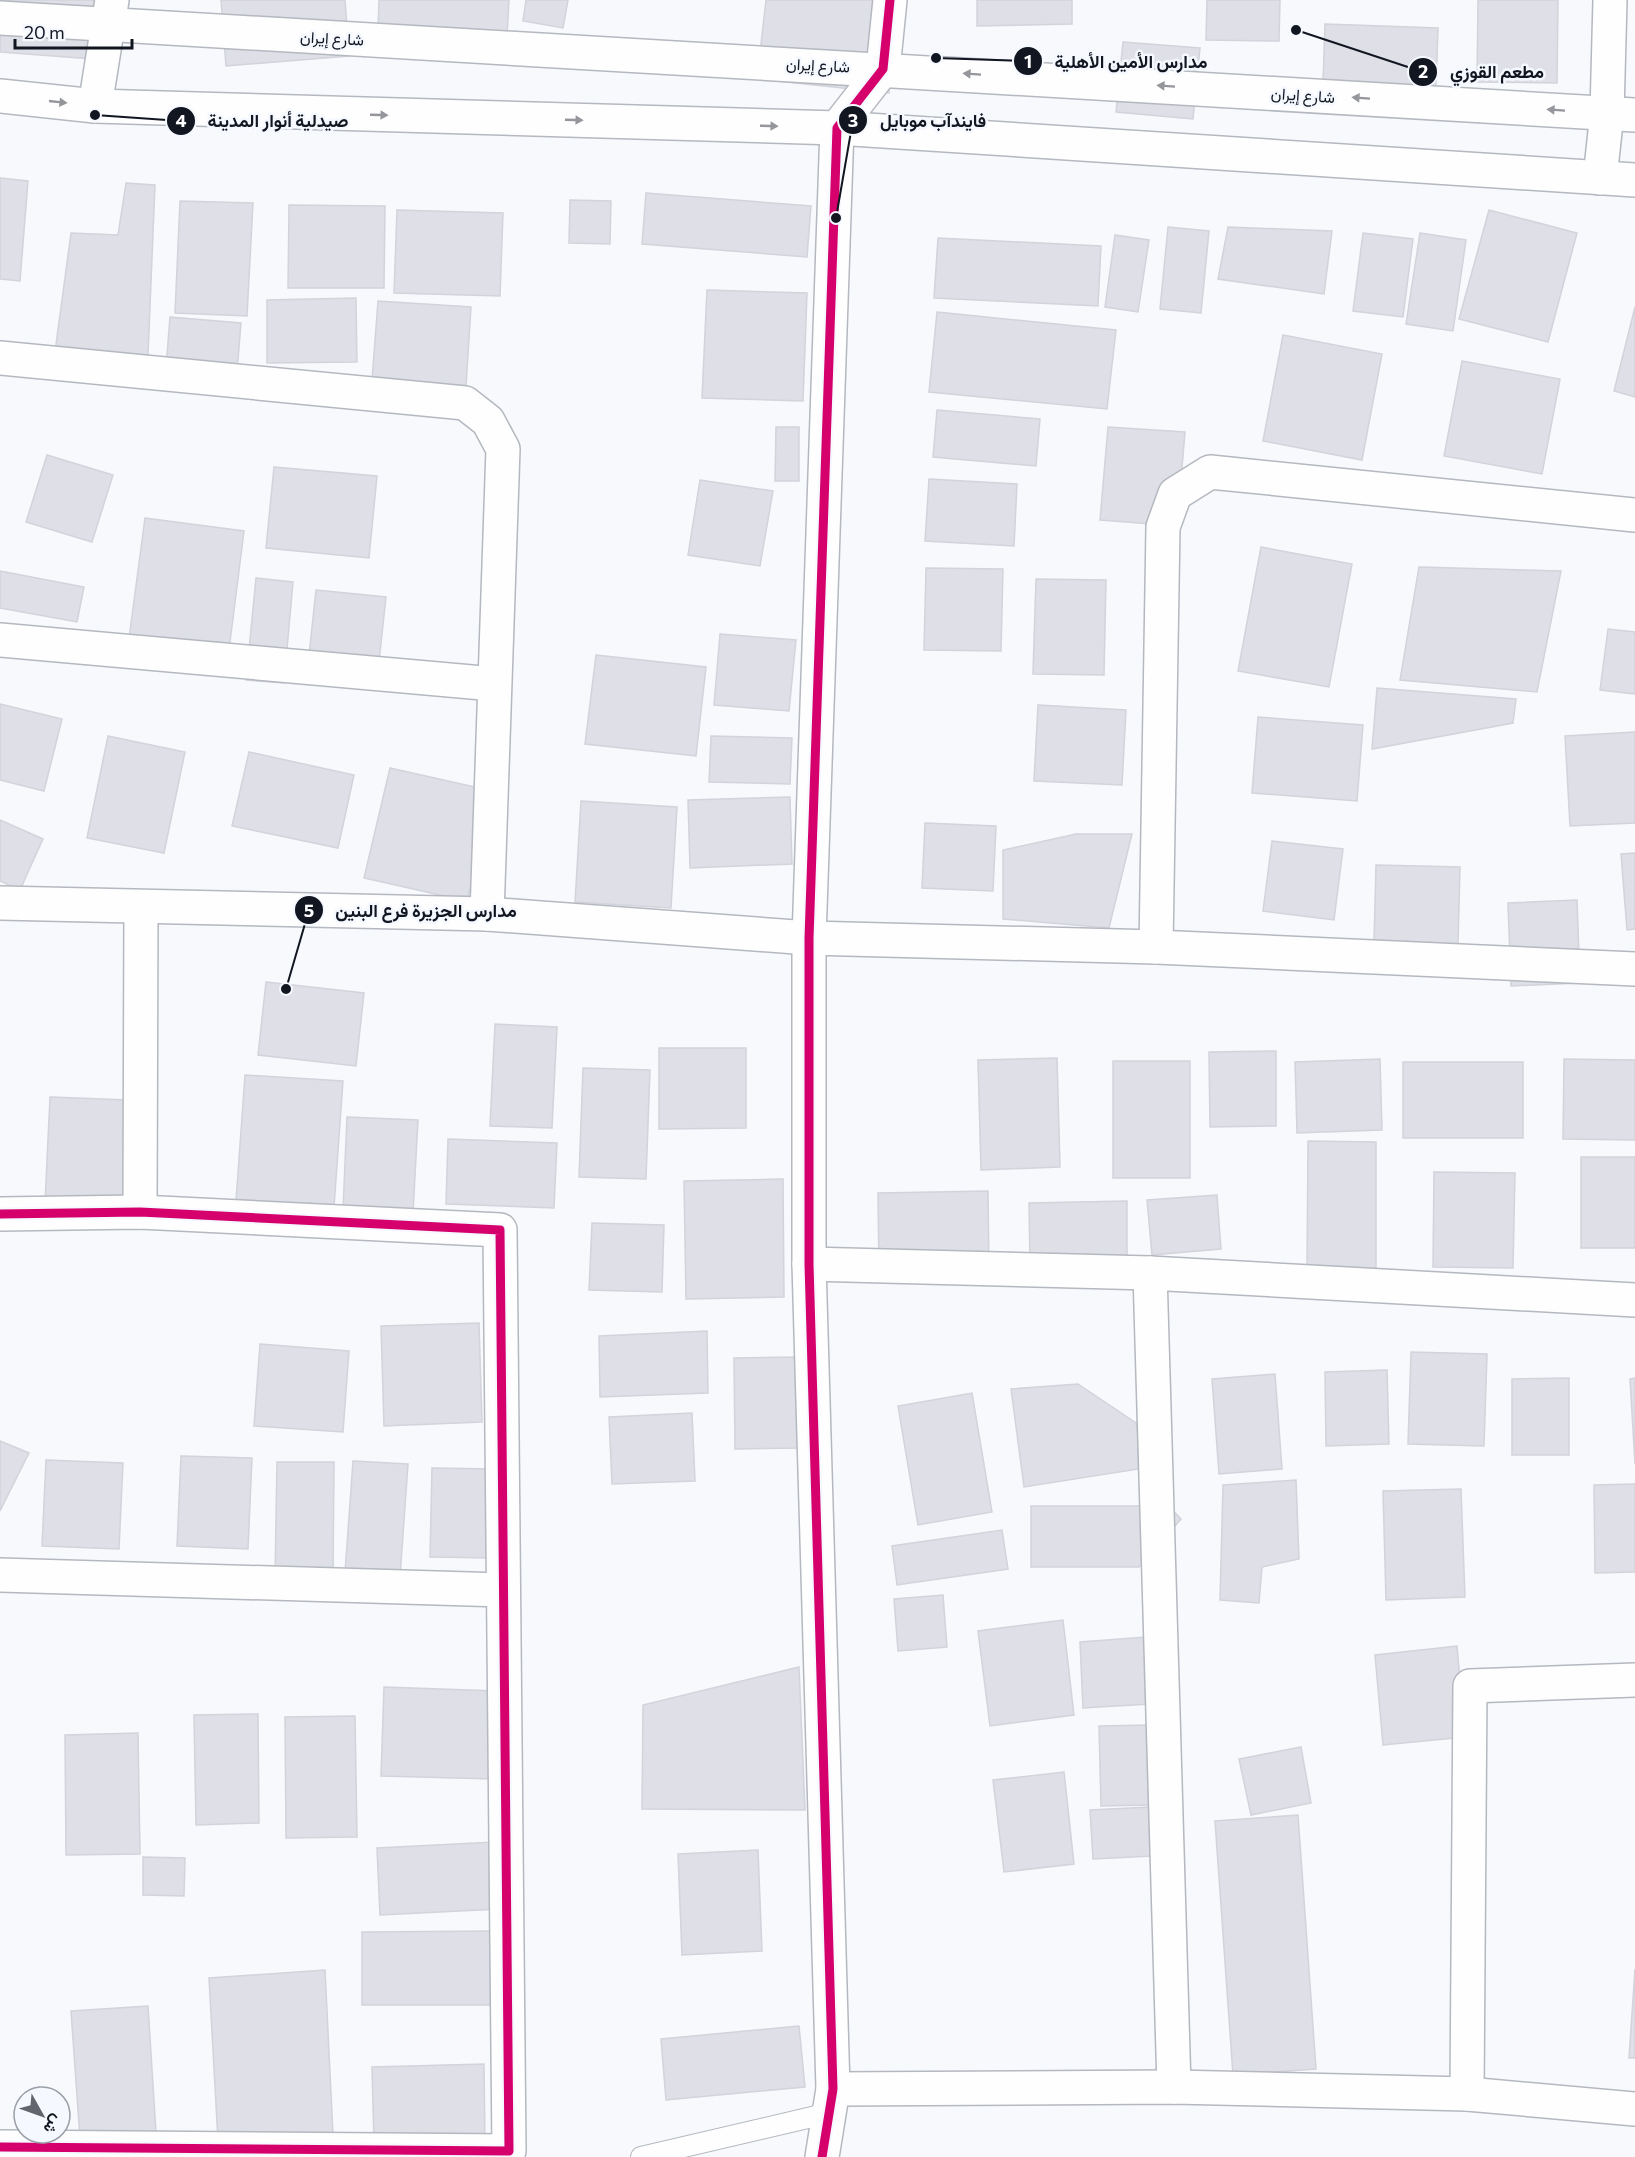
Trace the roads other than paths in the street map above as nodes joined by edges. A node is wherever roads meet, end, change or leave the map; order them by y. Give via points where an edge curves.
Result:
1 (891, 0) edge
2 (1610, 0) edge
3 (111, 13) edge
4 (0, 18) edge
5 (883, 69) junction
6 (0, 96) edge
7 (95, 106) junction
8 (1621, 114) edge
9 (837, 128) junction
10 (1600, 178) junction
11 (1635, 180) edge
12 (0, 358) edge
13 (1635, 515) edge
14 (0, 640) edge
15 (494, 684) junction
16 (0, 903) edge
17 (141, 907) junction
18 (488, 914) junction
19 (808, 938) junction
20 (1155, 946) junction
21 (1635, 969) edge
22 (140, 1212) junction
23 (0, 1214) edge
24 (809, 1264) junction
25 (1150, 1273) junction
26 (1635, 1300) edge
27 (0, 1575) edge
28 (503, 1590) junction
29 (1635, 1680) edge
30 (1174, 2087) junction
31 (1467, 2094) junction
32 (831, 2101) junction
33 (1635, 2109) edge
34 (0, 2147) edge
35 (641, 2157) edge
36 (822, 2157) edge

1 - 5 street
2 - 8 street
3 - 4 street, شارع إيران
3 - 5 street, شارع إيران
3 - 7 street
8 -> 5 street, شارع إيران
5 - 9 street
6 -> 7 street
7 -> 9 street
8 - 10 street
9 - 10 street
9 - 19 street
10 - 11 street
12 - 15 street via 465,403 488,421 503,450
13 - 20 street via 1210,472 1175,494 1163,527
14 - 15 street
15 - 18 street
16 - 17 street
17 - 18 street
17 - 22 street
18 - 19 street
19 - 20 street
19 - 24 street
20 - 21 street
22 - 23 street
22 - 28 street via 500,1230
24 - 25 street
24 - 32 street
25 - 26 street
25 - 30 street
27 - 28 street
28 - 34 street via 509,2151
29 - 31 street via 1470,1686
30 - 31 street
30 - 32 street
31 - 33 street
32 - 35 lane
32 - 36 street

